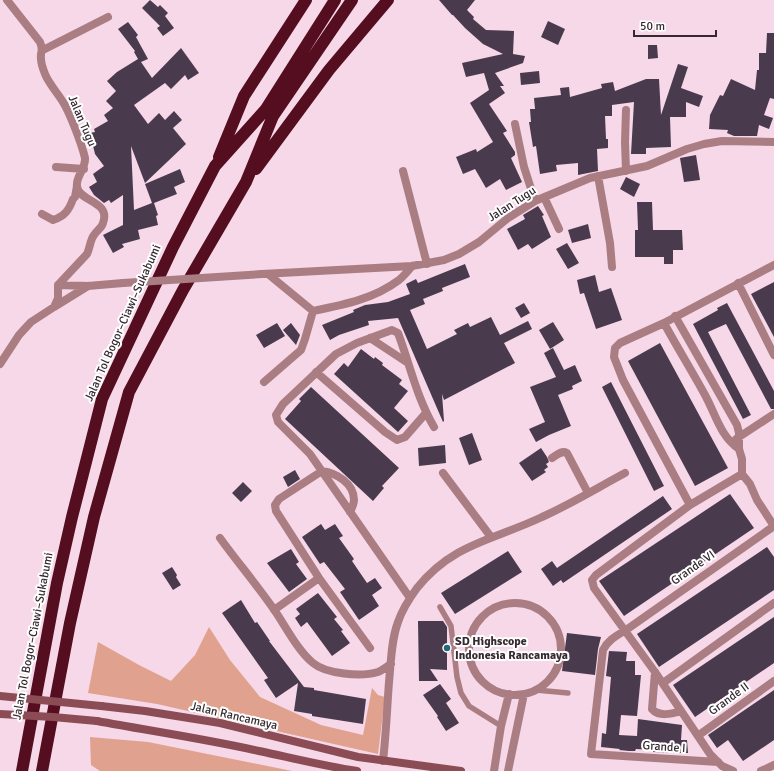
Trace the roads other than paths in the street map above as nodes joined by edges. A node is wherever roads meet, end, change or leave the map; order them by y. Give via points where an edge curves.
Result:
1 (7, 0) edge
2 (306, 0) edge
3 (335, 0) edge
4 (352, 0) edge
5 (385, 2) edge
6 (108, 17) dead end
7 (43, 50) junction
8 (626, 110) dead end
9 (514, 124) dead end
10 (774, 142) edge
11 (215, 166) junction
12 (56, 167) dead end
13 (84, 169) junction
14 (403, 171) dead end
15 (626, 171) junction
16 (598, 176) junction
17 (246, 182) junction
18 (77, 186) junction
19 (544, 197) junction
20 (535, 201) junction
21 (42, 214) dead end
22 (559, 229) dead end
23 (427, 264) junction
24 (774, 265) edge
25 (412, 266) junction
26 (612, 267) dead end
27 (265, 274) junction
28 (738, 283) junction
29 (58, 285) junction
30 (88, 286) junction
31 (54, 307) junction
32 (313, 311) junction
33 (674, 316) junction
34 (664, 323) junction
35 (370, 338) junction
36 (774, 355) edge
37 (408, 363) junction
38 (0, 364) edge
39 (316, 372) junction
40 (264, 382) dead end
41 (426, 413) junction
42 (774, 414) edge
43 (434, 427) dead end
44 (739, 436) junction
45 (730, 442) junction
46 (739, 449) junction
47 (552, 458) dead end
48 (322, 471) junction
49 (443, 473) dead end
50 (625, 473) dead end
51 (742, 474) junction
52 (588, 493) junction
53 (690, 505) junction
54 (350, 512) junction
55 (774, 526) edge
56 (491, 537) junction
57 (220, 538) dead end
58 (319, 578) junction
59 (410, 598) junction
60 (774, 602) edge
61 (440, 607) dead end
62 (274, 610) junction
63 (626, 630) junction
64 (370, 648) dead end
65 (391, 664) junction
66 (655, 672) junction
67 (774, 681) edge
68 (663, 683) junction
69 (536, 690) junction
70 (568, 693) dead end
71 (509, 694) junction
72 (524, 694) junction
73 (0, 696) edge
74 (681, 711) junction
75 (0, 714) edge
76 (501, 726) junction
77 (699, 736) junction
78 (591, 754) joint
79 (383, 761) junction
80 (718, 762) junction
81 (774, 765) edge
82 (22, 771) edge
83 (42, 771) edge
84 (357, 771) edge
85 (461, 771) edge
86 (494, 771) edge
87 (508, 771) edge
88 (733, 771) edge
89 (761, 771) edge

1 - 7 street, Jalan Tugu via 32,29
2 - 11 highway via 244,96
3 - 11 highway, Jalan Tol Bogor–Ciawi–Sukabumi via 266,109
4 - 17 highway via 273,116
5 - 17 highway via 329,70
6 - 7 street
7 - 13 street, Jalan Tugu via 40,58 42,68 68,111 84,157
8 - 15 street
9 - 20 street
10 - 15 street, Jalan Tugu via 729,140 704,144 648,166
11 - 82 highway, Jalan Tol Bogor–Ciawi–Sukabumi via 173,247 102,399 72,517
12 - 13 street
13 - 18 street
14 - 23 street
15 - 16 street, Jalan Tugu
16 - 19 street, Jalan Tugu
16 - 26 street
17 - 83 highway via 182,290 129,392 94,517 70,623
18 - 21 street via 75,197 60,218 53,220
18 - 29 street via 80,194 100,206 104,222 93,236 87,254
19 - 20 street, Jalan Tugu
19 - 22 street
20 - 23 street, Jalan Tugu via 459,254
23 - 25 street, Jalan Tugu
24 - 28 street
25 - 27 street, Jalan Tugu
25 - 32 street via 400,279 374,294 352,303
27 - 30 street, Jalan Tugu, bridge
27 - 32 street
28 - 33 street
28 - 36 street
29 - 30 street
29 - 31 street via 58,298
30 - 31 street
31 - 38 street via 31,322
32 - 40 street via 301,350
33 - 34 street
33 - 44 street via 734,420
34 - 45 street
34 - 53 street via 620,343 614,354 623,380
35 - 37 street
35 - 37 street via 387,330 395,331 398,333
35 - 39 street via 336,354
37 - 41 street
39 - 41 street via 397,440 405,437
39 - 48 street via 283,404 276,415 278,422 310,454
41 - 43 street
42 - 44 street
44 - 45 street
44 - 46 street
45 - 46 street
46 - 51 street
47 - 52 street via 561,452 567,454
48 - 54 street
48 - 54 street via 338,475 347,484 354,499
48 - 58 street via 279,499 275,508
49 - 56 street
50 - 52 street
51 - 53 street
51 - 55 street
52 - 56 street via 543,517
53 - 63 street via 593,577 594,588
54 - 59 street
55 - 63 street, Grande VI
56 - 59 street via 436,567
57 - 62 street
58 - 62 street
58 - 64 street
59 - 65 street via 398,623
60 - 68 street
61 - 76 lane via 451,626 461,693 469,706
62 - 65 street via 301,650 317,666 346,674 366,674 378,672
63 - 66 street
63 - 78 street, Grande VI via 613,637 603,650
65 - 79 street
66 - 68 street
66 - 74 street via 652,709 663,714
67 - 77 street, Grande II
68 - 74 street
69 - 70 lane
69 - 71 street via 548,681 561,655 556,627 547,615 535,607 521,603 506,603 492,608 480,617 472,629 468,644 474,672 496,691
69 - 72 street
71 - 72 street
71 - 76 street
72 - 87 street
73 - 79 street, Jalan Rancamaya, bridge via 145,711 220,724 332,752
74 - 77 street
75 - 84 street, bridge via 97,721
76 - 86 street
77 - 80 street
78 - 80 street, Grande I
79 - 85 street, Jalan Rancamaya
80 - 88 street, Grande I
81 - 89 street

